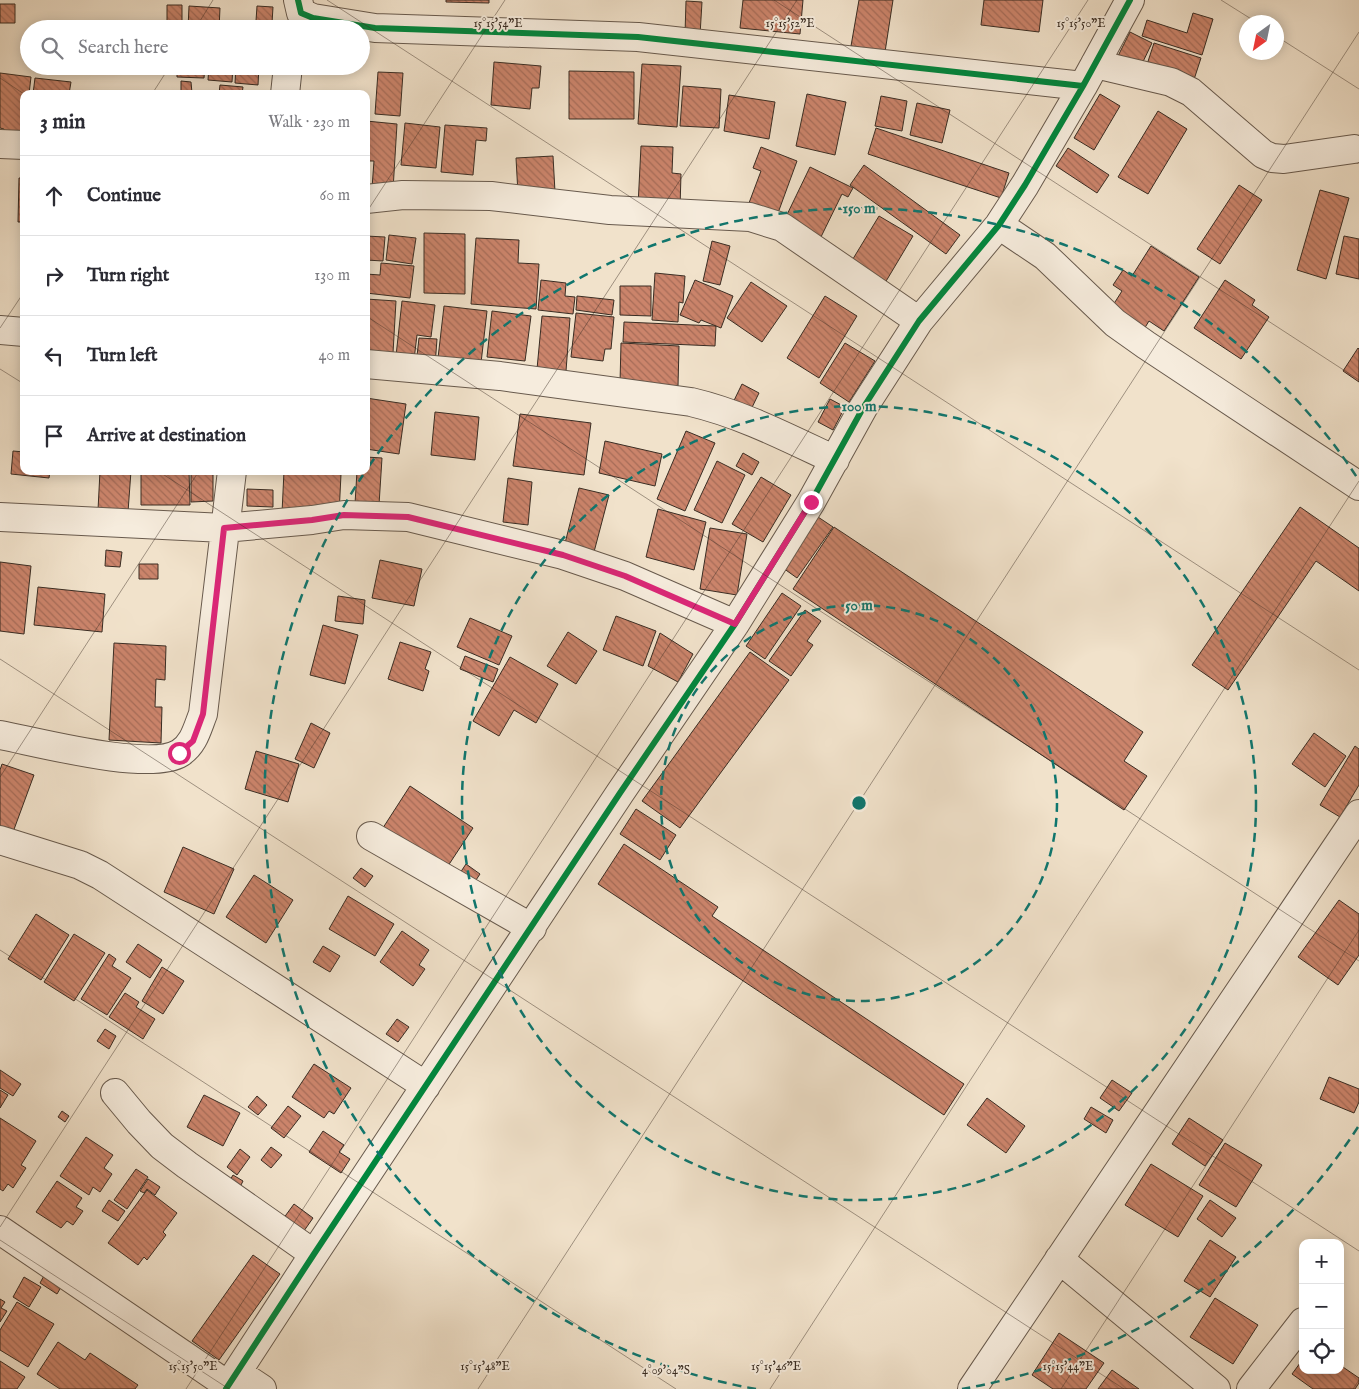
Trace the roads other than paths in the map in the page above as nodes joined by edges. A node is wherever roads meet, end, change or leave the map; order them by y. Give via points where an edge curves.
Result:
1 (298, 0) edge
2 (1130, 0) edge
3 (295, 20) edge
4 (325, 20) edge
5 (370, 27) edge
6 (287, 75) edge
7 (1089, 75) junction
8 (285, 90) edge
9 (0, 144) edge
10 (20, 145) edge
11 (1354, 149) dead end
12 (370, 199) edge
13 (999, 224) junction
14 (919, 321) junction
15 (0, 330) edge
16 (20, 332) edge
17 (370, 364) edge
18 (835, 460) junction
19 (231, 475) edge
20 (1359, 486) edge
21 (0, 517) edge
22 (224, 528) junction
23 (735, 624) junction
24 (0, 735) edge
25 (1359, 814) edge
26 (371, 836) dead end
27 (0, 840) edge
28 (532, 928) junction
29 (426, 1086) junction
30 (115, 1093) dead end
31 (0, 1230) edge
32 (314, 1254) junction
33 (1059, 1260) junction
34 (1299, 1327) edge
35 (231, 1383) edge
36 (262, 1389) edge
37 (972, 1389) edge
38 (1216, 1389) edge
39 (1251, 1389) edge

1 - 3 street
1 - 4 street via 301,13
2 - 7 street
5 - 7 street via 638,37
6 - 8 street
7 - 11 street via 1171,82 1181,86 1272,158
7 - 13 street
9 - 10 street
12 - 14 street via 403,195 491,196 610,210 750,217 782,227
13 - 14 street
13 - 20 street via 1045,256 1116,323 1146,346
14 - 18 street via 863,408
15 - 16 street
17 - 18 street via 500,376 691,402 751,421
18 - 23 street
19 - 22 street
21 - 22 street
22 - 23 street via 344,515 408,517 563,555 625,576
22 - 24 street via 203,714 193,741 179,753 152,760 114,757
23 - 28 street
25 - 33 street
26 - 28 street
27 - 29 street via 80,865 100,875
28 - 29 street
29 - 32 street
30 - 32 street via 162,1146
31 - 35 street
32 - 35 street
33 - 37 street
33 - 38 street
34 - 39 street
35 - 36 street

